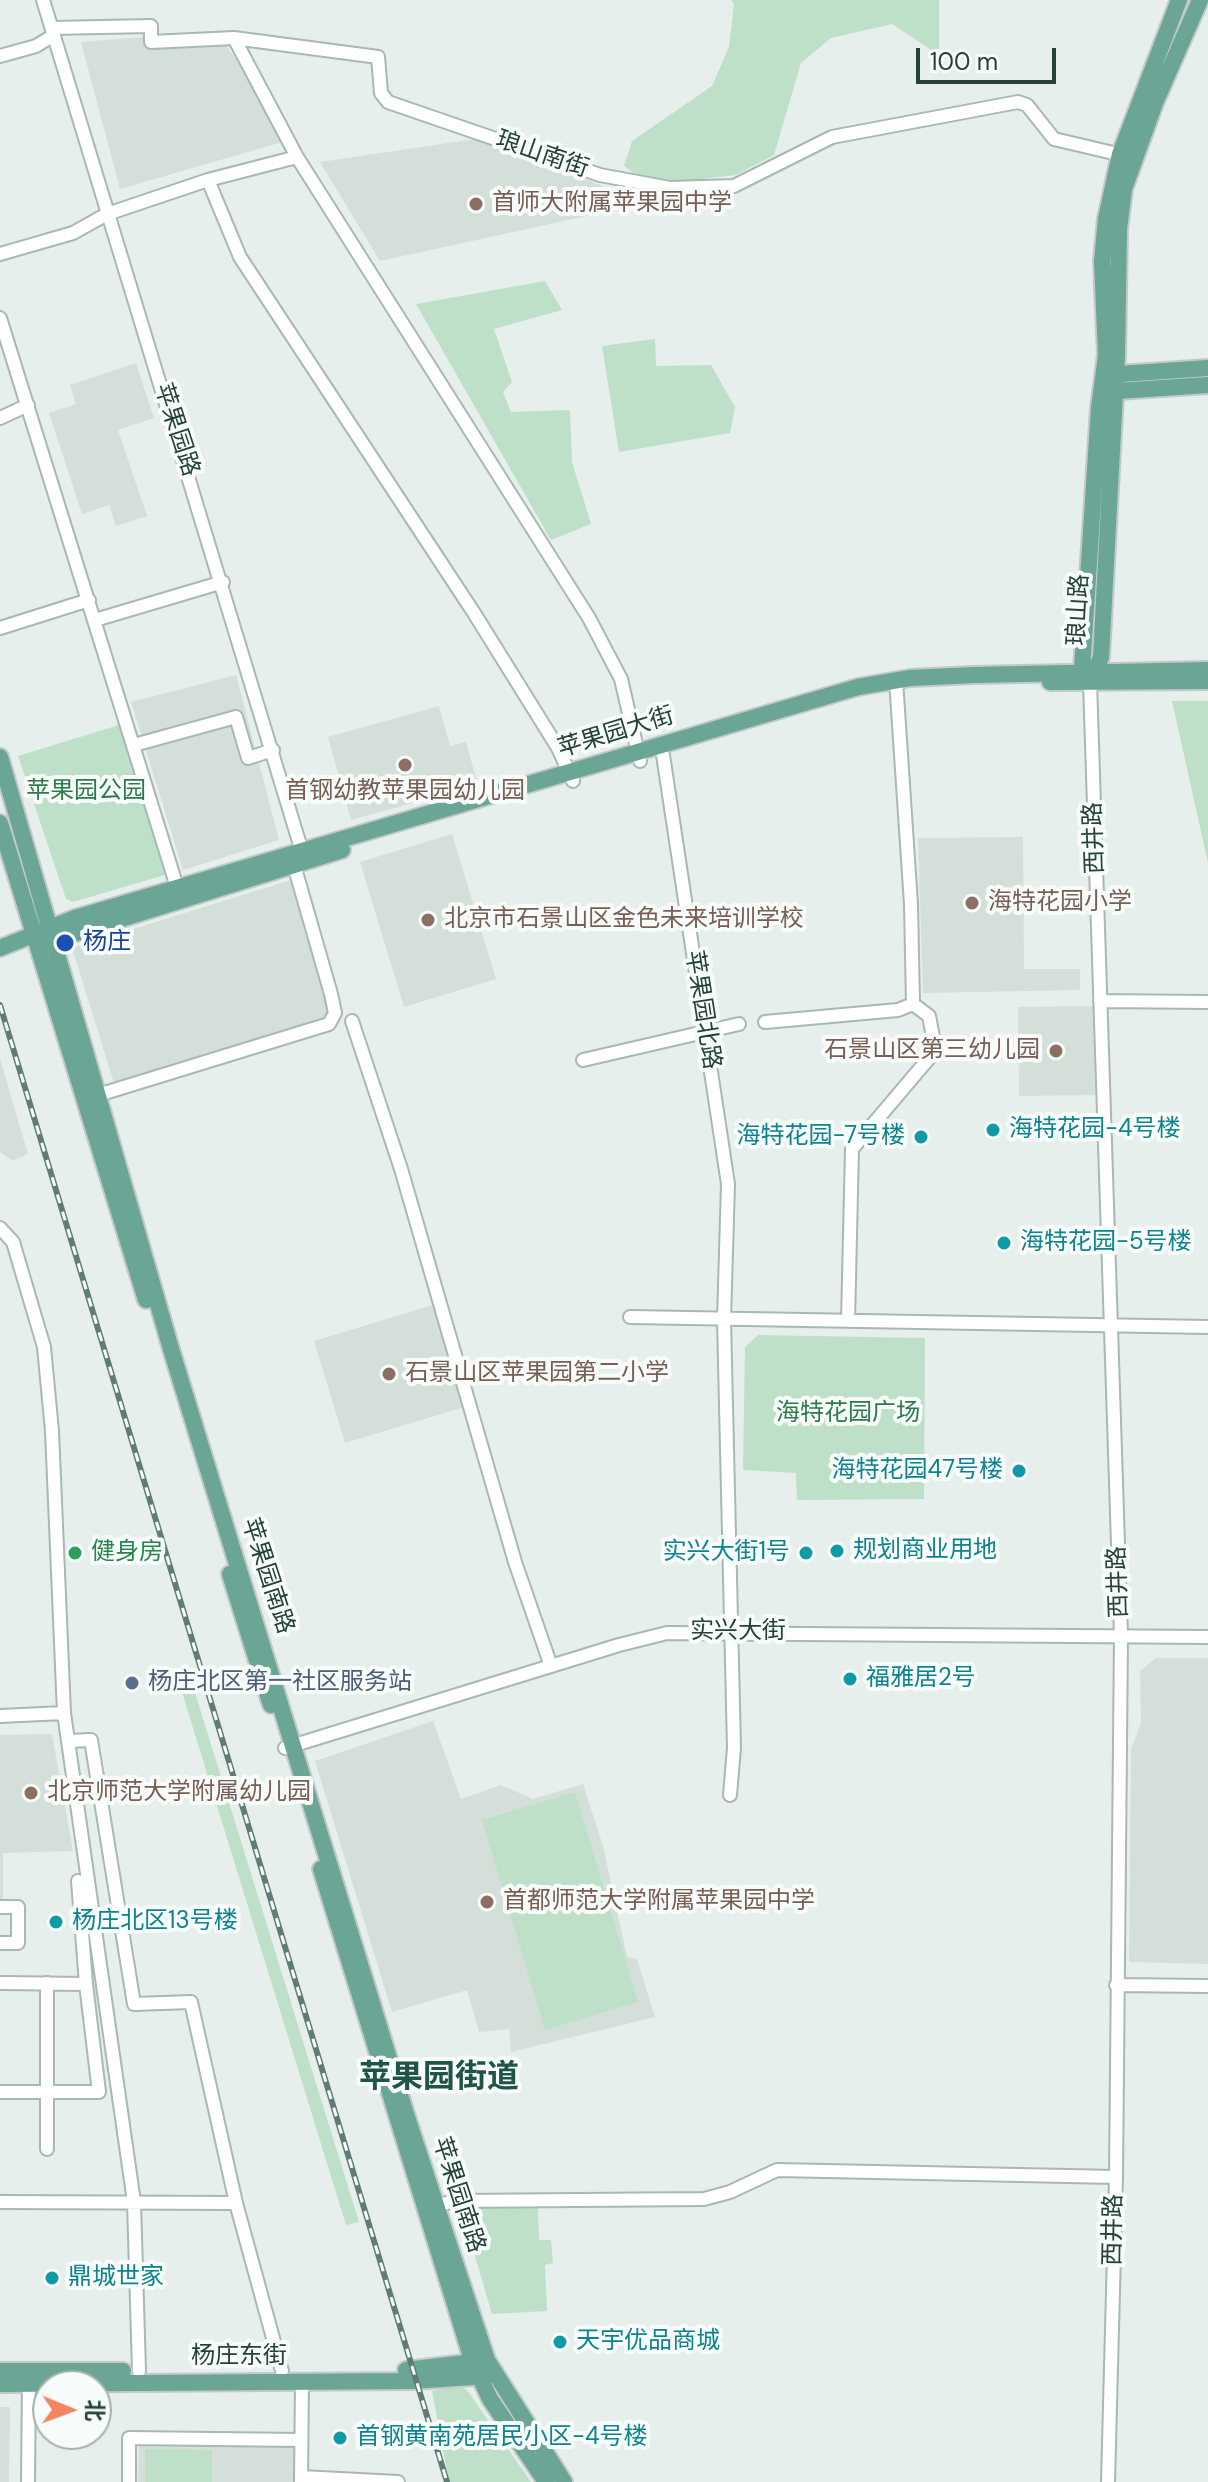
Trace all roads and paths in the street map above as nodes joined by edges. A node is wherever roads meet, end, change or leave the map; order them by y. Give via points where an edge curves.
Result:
1 (43, 0) edge
2 (1179, 0) edge
3 (1200, 0) edge
4 (53, 32) junction
5 (234, 38) junction
6 (0, 56) edge
7 (1127, 156) junction
8 (297, 157) junction
9 (208, 180) junction
10 (107, 214) junction
11 (0, 254) edge
12 (0, 318) edge
13 (4, 342) edge
14 (1208, 368) edge
15 (1109, 384) junction
16 (1208, 385) edge
17 (28, 405) junction
18 (0, 418) edge
19 (223, 582) junction
20 (89, 600) junction
21 (95, 620) junction
22 (0, 628) edge
23 (1208, 670) edge
24 (1090, 674) junction
25 (1208, 681) edge
26 (896, 684) junction
27 (134, 745) junction
28 (273, 750) junction
29 (663, 755) junction
30 (639, 756) junction
31 (0, 757) edge
32 (571, 776) junction
33 (0, 823) edge
34 (300, 859) junction
35 (177, 887) junction
36 (46, 937) junction
37 (0, 948) edge
38 (0, 957) edge
39 (1100, 1001) junction
40 (1208, 1002) edge
41 (913, 1004) junction
42 (352, 1021) dead end
43 (765, 1022) dead end
44 (739, 1024) dead end
45 (705, 1030) junction
46 (583, 1060) dead end
47 (98, 1095) junction
48 (0, 1228) edge
49 (630, 1317) dead end
50 (724, 1320) junction
51 (848, 1321) junction
52 (1111, 1326) junction
53 (1208, 1327) edge
54 (730, 1631) junction
55 (1121, 1636) junction
56 (1208, 1637) edge
57 (551, 1666) junction
58 (64, 1713) junction
59 (0, 1716) edge
60 (68, 1741) junction
61 (290, 1747) junction
62 (730, 1795) dead end
63 (78, 1881) dead end
64 (0, 1907) edge
65 (0, 1943) edge
66 (0, 1983) edge
67 (47, 1983) junction
68 (86, 1984) junction
69 (1116, 1985) junction
70 (1208, 1986) edge
71 (0, 2092) edge
72 (48, 2092) junction
73 (47, 2149) dead end
74 (1116, 2177) junction
75 (0, 2202) edge
76 (134, 2202) junction
77 (236, 2203) junction
78 (436, 2206) junction
79 (483, 2369) junction
80 (0, 2371) edge
81 (139, 2371) junction
82 (282, 2371) junction
83 (29, 2376) junction
84 (302, 2381) junction
85 (0, 2384) edge
86 (301, 2440) junction
87 (301, 2480) edge
88 (28, 2482) edge
89 (129, 2482) edge
90 (398, 2482) edge
91 (546, 2482) edge
92 (564, 2482) edge
93 (1108, 2482) edge

1 - 4 street, 苹果园路
2 - 7 main road, 琅山路
3 - 7 main road, 琅山路
4 - 5 street, 琅山南街 via 151,26 151,42
4 - 6 street via 36,46
4 - 10 street, 苹果园路
5 - 7 street, 琅山南街 via 378,57 381,93 388,102 600,175 644,185 734,186 832,137 1018,102 1027,105 1054,139
5 - 8 street
7 - 15 main road, 琅山路
8 - 9 street
8 - 30 street via 589,618 621,679
9 - 10 street
9 - 32 street via 240,257 474,613
10 - 11 street via 73,233
10 - 19 street, 苹果园路
12 - 13 street
13 - 17 street
14 - 15 main road
15 - 16 main road
15 - 24 main road, 琅山路 via 1101,657
17 - 18 street
17 - 20 street
19 - 21 street
19 - 28 street, 苹果园路
20 - 21 street
20 - 22 street
21 - 27 street
23 - 24 main road, 苹果园大街
24 - 25 main road, 苹果园大街
24 - 26 main road, 苹果园大街
24 - 39 street, 西井路
26 - 29 main road, 苹果园大街
26 - 30 main road, 苹果园大街 via 823,696
26 - 41 street
27 - 28 street via 236,717 248,758
27 - 35 street
28 - 34 street, 苹果园路
29 - 30 main road, 苹果园大街
29 - 45 street, 苹果园北路
30 - 32 main road, 苹果园大街
31 - 36 main road, 苹果园南路
32 - 34 main road, 苹果园大街
33 - 36 main road, 苹果园南路
34 - 35 main road, 苹果园大街
34 - 36 main road, 苹果园大街
34 - 47 street, 苹果园路 via 335,1013 329,1024
35 - 36 main road, 苹果园大街
36 - 37 main road
36 - 38 main road
36 - 47 main road, 苹果园南路
36 - 61 main road, 苹果园南路 via 80,1090
39 - 40 street
39 - 52 street, 西井路
41 - 43 street via 898,1010
41 - 51 street via 929,1016 934,1042 930,1057 852,1149
42 - 57 street
44 - 45 street
45 - 46 street
45 - 50 street, 苹果园北路 via 727,1170
47 - 61 main road, 苹果园南路
48 - 58 street via 13,1242 44,1347
49 - 50 street
50 - 51 street
50 - 54 street, 苹果园北路
51 - 52 street
52 - 53 street
52 - 55 street, 西井路
54 - 55 street, 实兴大街
54 - 57 street, 实兴大街 via 650,1636
54 - 62 street, 苹果园北路
55 - 56 street, 实兴大街
55 - 69 street, 西井路
57 - 61 street, 实兴大街
58 - 59 street
58 - 60 street
60 - 76 street
60 - 77 street via 91,1740 134,2004 191,2002
61 - 78 main road, 苹果园南路
61 - 79 main road, 苹果园南路
63 - 68 street
64 - 65 street via 18,1907 18,1943
66 - 67 street
67 - 68 street
67 - 72 street
68 - 72 street via 99,2092
69 - 70 street
69 - 74 street, 西井路
71 - 72 street
72 - 73 street
74 - 78 street via 777,2170 704,2199 454,2201
74 - 93 street, 西井路
75 - 76 street
76 - 77 street
76 - 81 street
77 - 82 street
78 - 79 main road, 苹果园南路
79 - 82 main road, 杨庄东街
79 - 84 main road, 杨庄东街
79 - 91 main road, 苹果园南路
79 - 92 main road, 苹果园南路
80 - 83 main road, 杨庄东街
81 - 82 main road, 杨庄东街
81 - 83 main road, 杨庄东街
83 - 84 main road, 杨庄东街
83 - 85 main road, 杨庄东街
83 - 88 street
84 - 86 street
86 - 87 street
86 - 89 street via 129,2438
87 - 90 street

